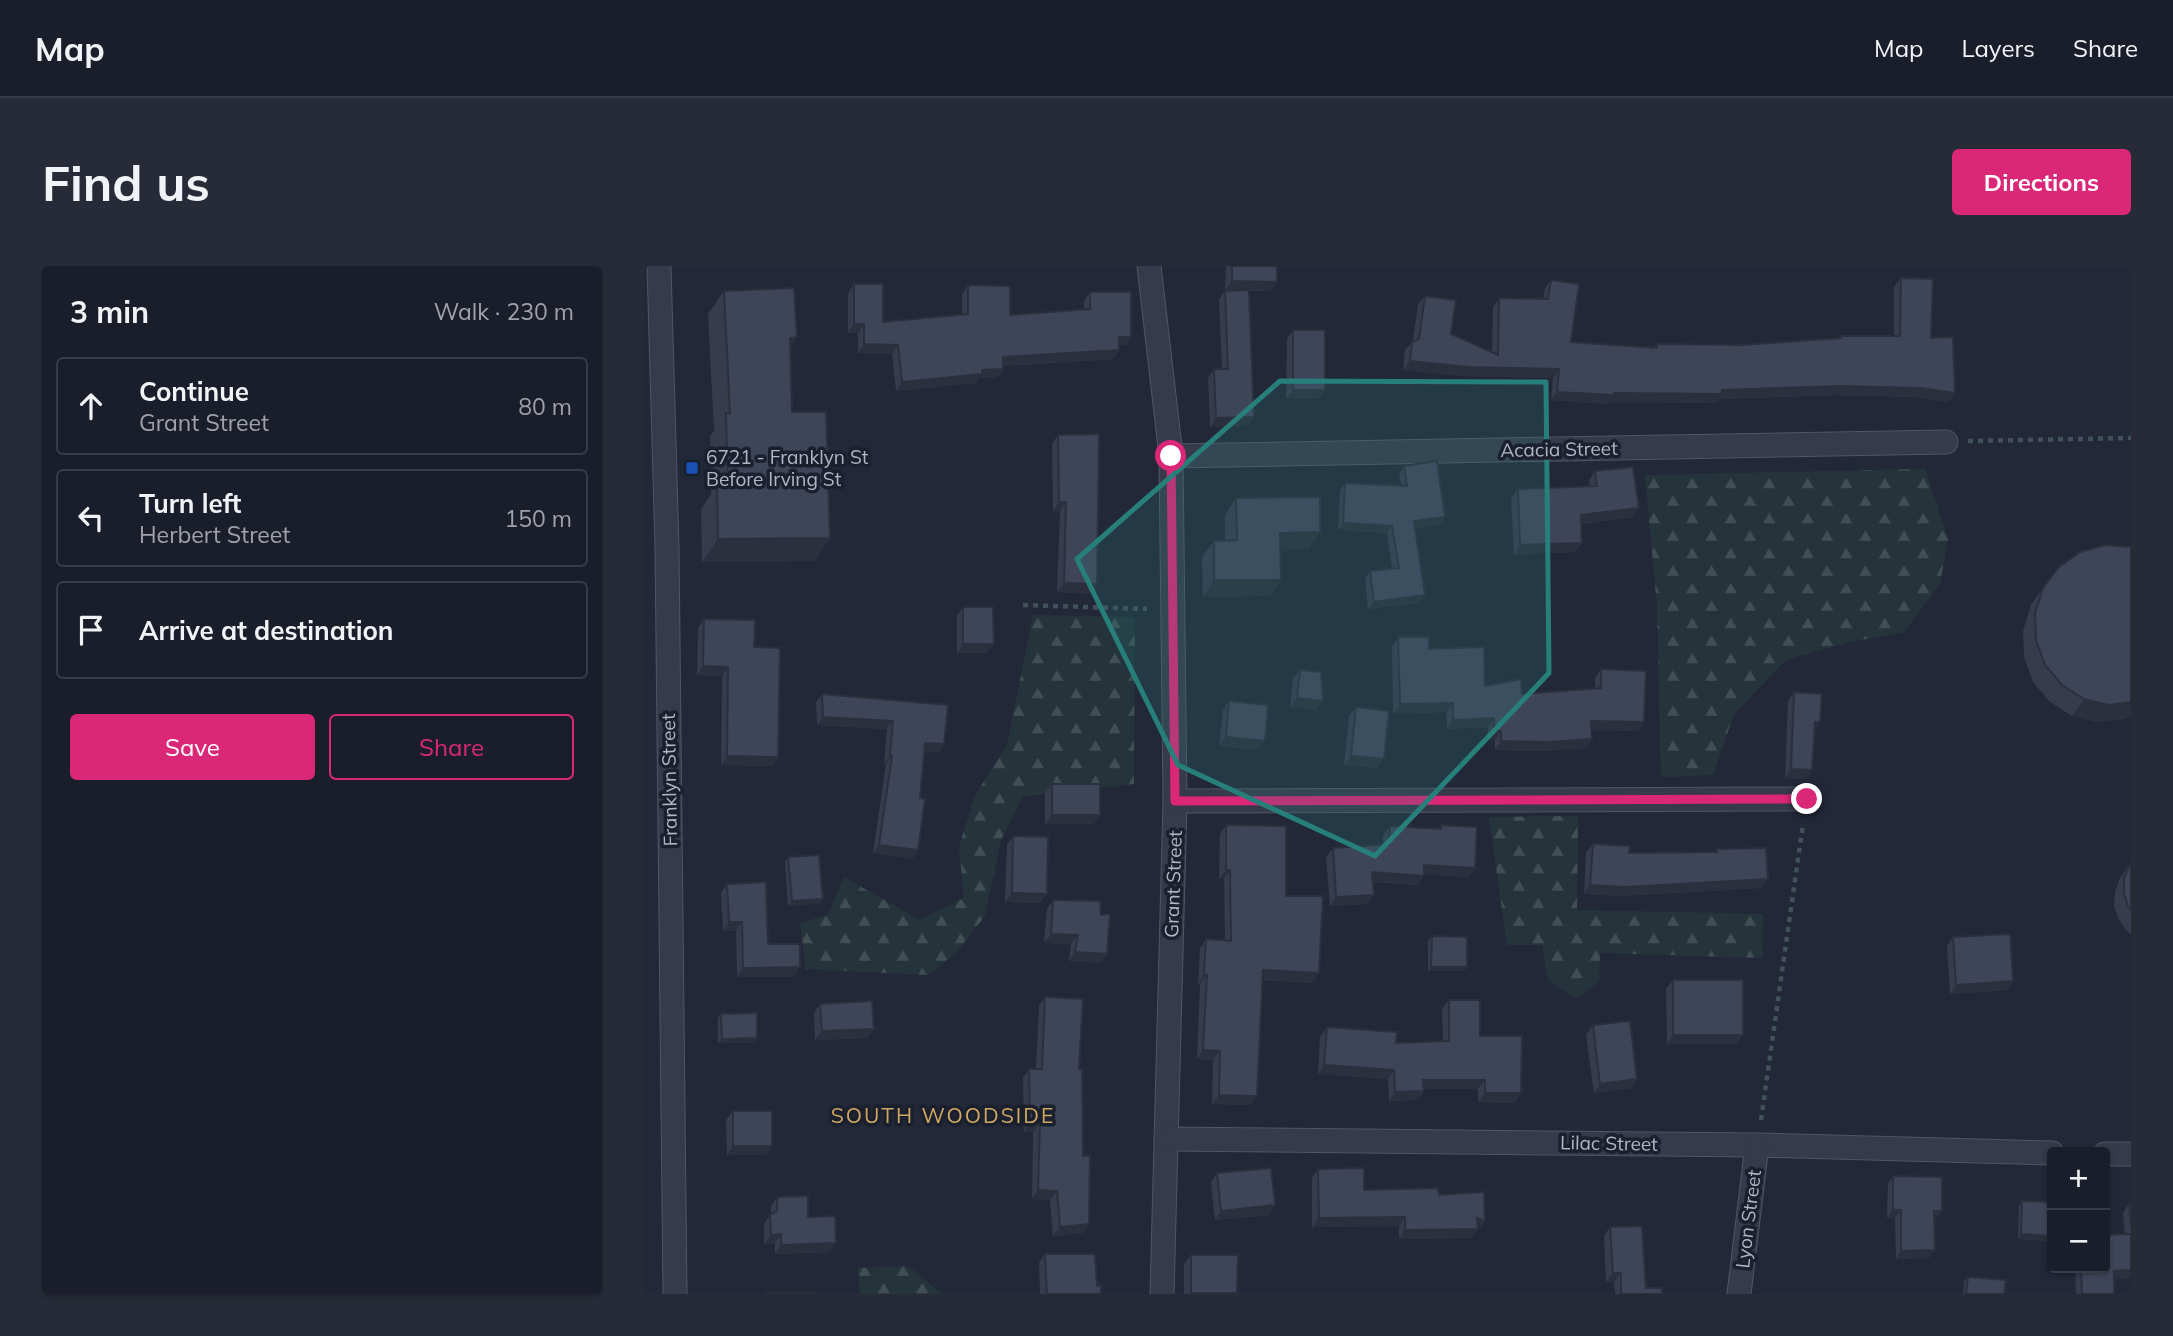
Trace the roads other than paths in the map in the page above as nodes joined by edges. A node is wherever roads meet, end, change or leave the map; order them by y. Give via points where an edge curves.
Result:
1 (659, 266) edge
2 (1149, 266) edge
3 (1947, 442) road end
4 (1171, 456) junction
5 (1807, 799) road end
6 (1175, 801) junction
7 (1166, 1139) junction
8 (1757, 1145) junction
9 (2047, 1153) edge
10 (2110, 1154) edge
11 (2131, 1154) edge
12 (676, 1294) edge
13 (1162, 1294) edge
14 (1739, 1294) edge

1 - 12 street, Franklyn Street
2 - 4 street, Grant Street
3 - 4 street, Acacia Street
4 - 6 street, Grant Street
5 - 6 street
6 - 7 street, Grant Street
7 - 8 street, Lilac Street
7 - 13 street, Grant Street
8 - 9 street, Lilac Street
8 - 14 street, Lyon Street
10 - 11 street

